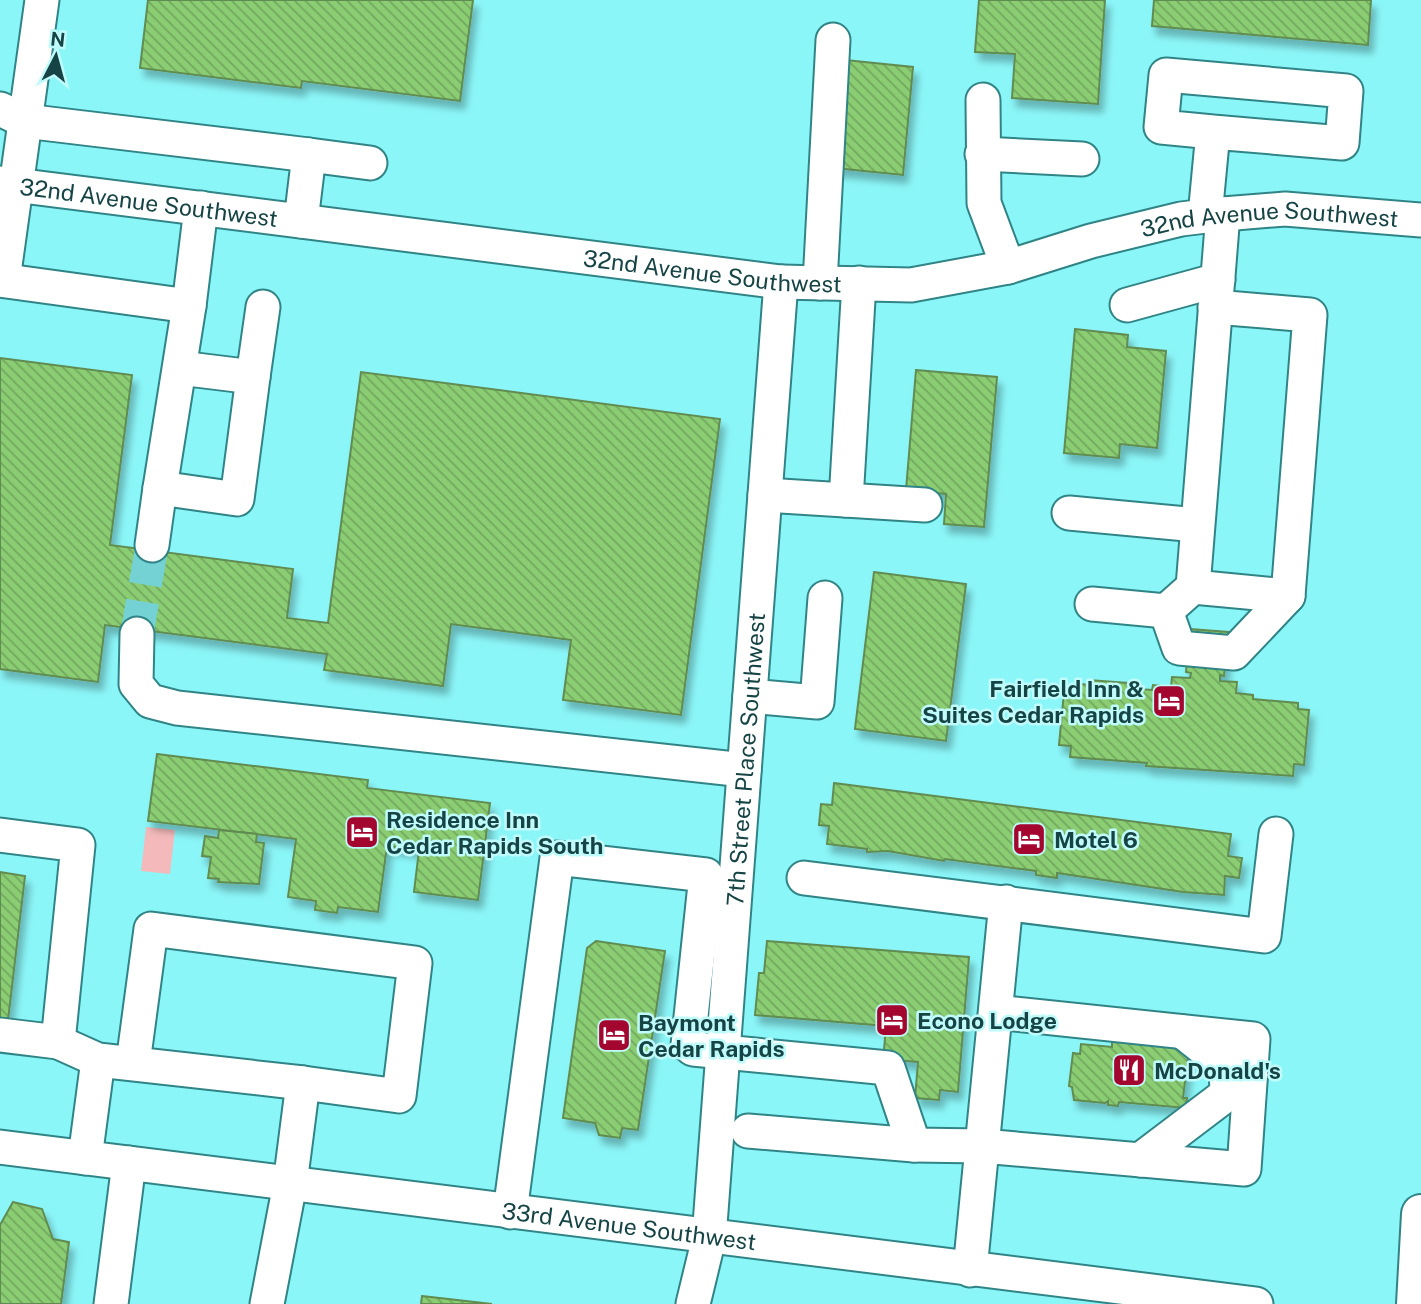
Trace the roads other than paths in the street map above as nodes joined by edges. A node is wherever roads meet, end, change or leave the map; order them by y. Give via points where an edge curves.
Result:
1 (41, 0) edge
2 (833, 40) dead end
3 (983, 100) dead end
4 (13, 115) edge
5 (1213, 132) junction
6 (982, 154) junction
7 (309, 155) junction
8 (1082, 159) dead end
9 (370, 163) dead end
10 (9, 184) edge
11 (201, 208) junction
12 (1214, 215) junction
13 (1421, 220) edge
14 (301, 221) junction
15 (1008, 267) junction
16 (2, 280) edge
17 (781, 282) junction
18 (820, 283) junction
19 (859, 284) junction
20 (1216, 294) junction
21 (1127, 305) dead end
22 (189, 306) junction
23 (263, 307) dead end
24 (180, 368) junction
25 (253, 377) junction
26 (160, 488) junction
27 (765, 495) junction
28 (846, 500) junction
29 (925, 505) dead end
30 (1069, 513) dead end
31 (1197, 525) junction
32 (152, 545) tunnel mouth
33 (1193, 587) junction
34 (1288, 596) junction
35 (825, 598) dead end
36 (1092, 604) dead end
37 (1166, 611) junction
38 (137, 634) tunnel mouth
39 (750, 696) junction
40 (744, 770) junction
41 (1276, 834) dead end
42 (0, 835) edge
43 (804, 878) dead end
44 (1006, 902) junction
45 (996, 1012) junction
46 (1183, 1031) junction
47 (0, 1035) edge
48 (58, 1042) junction
49 (723, 1051) junction
50 (98, 1060) junction
51 (134, 1063) junction
52 (303, 1083) junction
53 (748, 1131) dead end
54 (914, 1145) junction
55 (982, 1146) junction
56 (0, 1147) edge
57 (85, 1158) junction
58 (1140, 1160) junction
59 (129, 1163) junction
60 (290, 1184) junction
61 (510, 1212) junction
62 (1421, 1214) edge
63 (709, 1238) junction
64 (970, 1270) junction
65 (1063, 1292) edge
66 (111, 1304) edge
67 (267, 1304) edge
68 (693, 1304) edge
69 (1256, 1304) edge
70 (1416, 1304) edge

1 - 4 street
2 - 18 street
3 - 6 street
4 - 7 street
4 - 10 street
5 - 5 street via 1342,143 1346,91 1166,75 1161,127
5 - 12 street
6 - 8 street
6 - 15 street via 984,202
7 - 9 street
7 - 14 street
10 - 11 street, 32nd Avenue Southwest
10 - 16 street
11 - 14 street, 32nd Avenue Southwest
11 - 22 street
12 - 13 street, 32nd Avenue Southwest via 1285,209
12 - 15 street, 32nd Avenue Southwest via 1091,241
12 - 20 street
14 - 17 street, 32nd Avenue Southwest
15 - 19 street, 32nd Avenue Southwest via 911,285
16 - 22 street
17 - 18 street, 32nd Avenue Southwest
17 - 27 street, 7th Street Place Southwest
18 - 19 street, 32nd Avenue Southwest
19 - 28 street
20 - 21 street
20 - 31 street
20 - 34 street via 1310,315
22 - 24 street
23 - 25 street
24 - 25 street
24 - 26 street
25 - 26 street via 237,499
26 - 32 street
27 - 28 street
27 - 39 street, 7th Street Place Southwest
28 - 29 street
30 - 31 street
31 - 33 street
33 - 34 street
33 - 37 street
34 - 37 street via 1234,653 1179,648
35 - 39 street via 817,702
36 - 37 street
38 - 40 street via 136,684 150,701 177,708
39 - 40 street, 7th Street Place Southwest
40 - 49 street, 7th Street Place Southwest
41 - 44 street via 1264,936
42 - 48 street via 78,845
43 - 44 street
44 - 45 street
45 - 46 street
45 - 55 street
46 - 58 street via 1226,1066 1227,1094
46 - 58 street via 1253,1039 1244,1169
47 - 48 street
48 - 50 street
49 - 54 street via 888,1068
49 - 61 street via 693,1049 687,1041 706,876 557,858
49 - 63 street, 7th Street Place Southwest
50 - 51 street
50 - 57 street
51 - 52 street
51 - 52 street via 151,929 415,963 398,1096
52 - 60 street
53 - 54 street
54 - 55 street
55 - 58 street
55 - 64 street
56 - 57 street, 33rd Avenue Southwest
57 - 59 street, 33rd Avenue Southwest
59 - 60 street, 33rd Avenue Southwest
59 - 66 street
60 - 61 street, 33rd Avenue Southwest
60 - 67 street
61 - 63 street, 33rd Avenue Southwest
62 - 70 main road
63 - 64 street, 33rd Avenue Southwest
63 - 68 street, 7th Street Place Southwest
64 - 65 street, 33rd Avenue Southwest
65 - 69 street, 33rd Avenue Southwest

